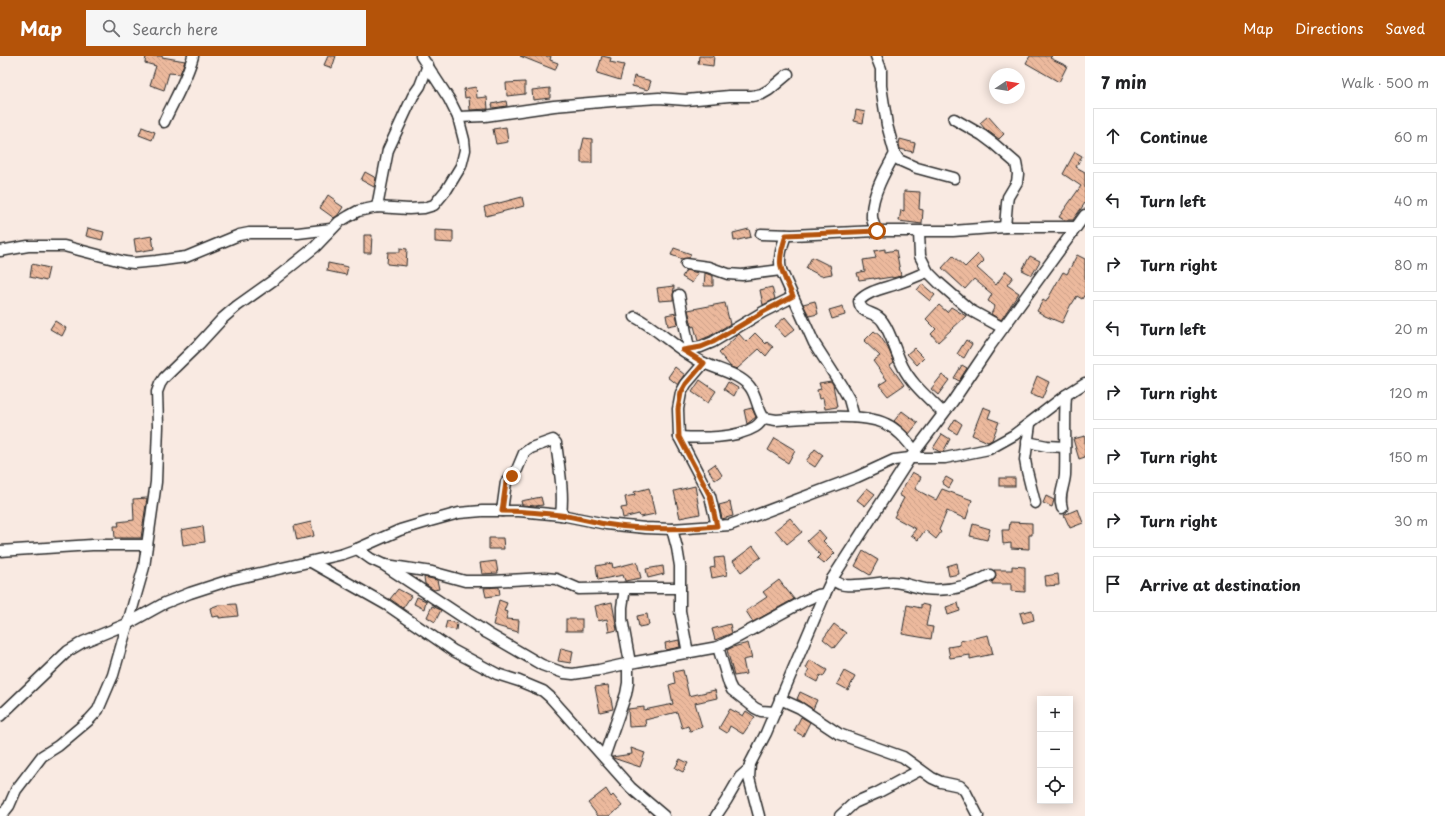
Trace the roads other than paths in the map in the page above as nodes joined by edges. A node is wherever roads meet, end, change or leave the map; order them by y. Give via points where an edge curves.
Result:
1 (193, 56) edge
2 (421, 56) edge
3 (876, 56) edge
4 (428, 65) junction
5 (788, 74) dead end
6 (458, 117) junction
7 (954, 119) dead end
8 (164, 122) dead end
9 (895, 154) junction
10 (954, 178) dead end
11 (377, 207) junction
12 (1082, 221) edge
13 (1005, 227) junction
14 (331, 229) junction
15 (877, 231) junction
16 (919, 232) junction
17 (761, 234) dead end
18 (786, 235) junction
19 (0, 251) edge
20 (686, 264) dead end
21 (781, 270) junction
22 (928, 272) junction
23 (679, 296) dead end
24 (793, 296) junction
25 (635, 317) dead end
26 (1003, 328) junction
27 (686, 349) junction
28 (704, 363) junction
29 (1085, 383) edge
30 (1066, 395) junction
31 (943, 414) junction
32 (854, 417) junction
33 (764, 418) junction
34 (1030, 424) junction
35 (679, 437) junction
36 (1027, 442) junction
37 (1065, 447) junction
38 (912, 455) junction
39 (1035, 503) dead end
40 (1062, 508) dead end
41 (502, 511) junction
42 (561, 515) junction
43 (717, 526) junction
44 (672, 529) junction
45 (147, 545) junction
46 (357, 549) junction
47 (0, 551) edge
48 (311, 562) junction
49 (384, 565) junction
50 (990, 575) dead end
51 (832, 580) junction
52 (626, 588) junction
53 (680, 588) junction
54 (825, 594) junction
55 (127, 624) junction
56 (718, 646) junction
57 (688, 653) junction
58 (629, 663) junction
59 (780, 699) junction
60 (775, 712) junction
61 (0, 716) edge
62 (604, 757) junction
63 (749, 769) junction
64 (920, 770) junction
65 (1, 816) edge
66 (664, 816) edge
67 (716, 816) edge
68 (759, 816) edge
69 (840, 816) edge
70 (978, 816) edge

1 - 8 street via 188,73
2 - 4 street
3 - 9 street via 881,68 887,125
4 - 6 street
4 - 11 street via 388,150
5 - 6 street via 769,90 752,96 686,100 612,100
6 - 11 street via 464,140 463,160 434,205 424,208
7 - 13 street via 982,135 1016,163 1017,182 1008,197
9 - 10 street via 906,164
9 - 15 street via 873,204 873,222
11 - 14 street via 353,213
12 - 13 street
12 - 26 street
13 - 16 street
14 - 19 street via 298,233 249,233 186,257 156,262 125,262 64,246 28,246
14 - 45 street via 314,247 223,318 171,369 160,384 157,392 156,482
15 - 16 street
15 - 18 street
16 - 22 street via 920,256
17 - 18 street
18 - 21 street via 780,255
20 - 21 street via 708,267 728,274 759,274
21 - 24 street
22 - 26 street via 970,310
22 - 31 street via 873,292 859,301 862,310 882,320 903,367
23 - 27 street
24 - 27 street via 713,342
24 - 32 street via 814,343 849,399
25 - 27 street
26 - 31 street
27 - 28 street
28 - 33 street via 744,381 753,392
28 - 35 street via 681,393 678,409
29 - 30 street
30 - 34 street
30 - 37 street
31 - 38 street
32 - 33 street via 776,420
32 - 38 street via 876,419 887,424 902,436
33 - 35 street via 757,426 741,432 711,438
34 - 36 street
34 - 38 street via 989,449 945,458
35 - 43 street via 710,496
36 - 37 street
36 - 39 street via 1025,460
37 - 40 street via 1065,477 1060,496
38 - 43 street via 741,521
38 - 51 street
41 - 42 street
41 - 42 street via 506,482 516,472 524,453 553,440 556,443 561,484
41 - 46 street via 460,513 400,530
42 - 44 street via 606,524
43 - 44 street
44 - 53 street via 680,566
45 - 47 street via 92,545
45 - 55 street via 144,567
46 - 48 street
46 - 49 street
48 - 55 street via 230,580 190,593 165,603
48 - 62 street via 387,605 454,651 497,674 543,691
49 - 52 street via 427,571 465,581 492,582 545,578 556,579 579,589
49 - 58 street via 487,633 554,670 573,674
50 - 51 street via 962,587 940,589 894,582 841,584
51 - 54 street
52 - 53 street
52 - 58 street via 622,619
53 - 57 street via 680,611
54 - 56 street via 806,600
54 - 59 street
55 - 61 street via 68,651
55 - 65 street via 113,676 98,710 89,720 42,756 16,790
56 - 57 street
56 - 60 street via 732,690 755,708
57 - 58 street
58 - 62 street via 626,694
59 - 60 street
59 - 64 street via 800,708 839,734 903,757
60 - 63 street
62 - 66 street via 630,788
63 - 67 street via 740,777
63 - 68 street
64 - 69 street via 854,803
64 - 70 street via 940,782 963,788

